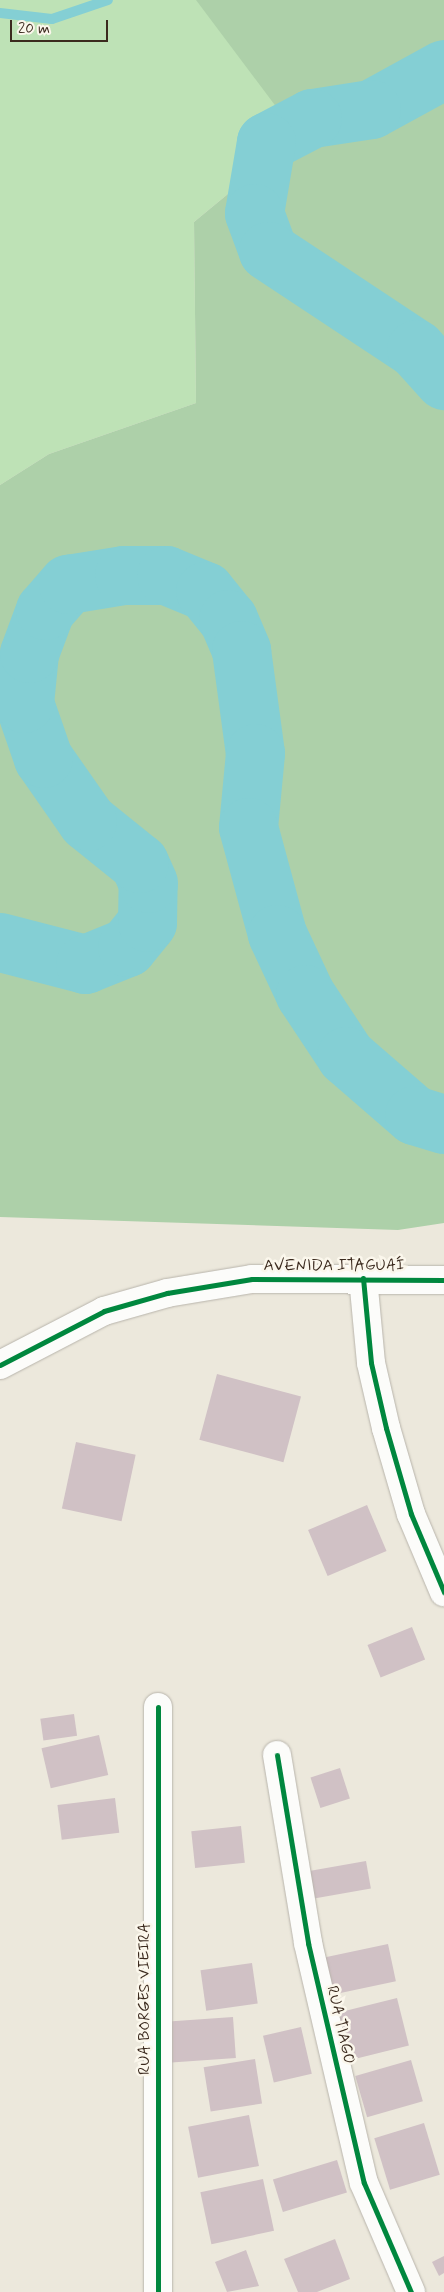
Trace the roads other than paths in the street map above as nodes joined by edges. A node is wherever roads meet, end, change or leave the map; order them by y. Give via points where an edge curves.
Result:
1 (363, 1278) junction
2 (444, 1280) edge
3 (0, 1365) edge
4 (444, 1592) edge
5 (158, 1707) dead end
6 (277, 1755) dead end
7 (158, 2292) edge
8 (411, 2292) edge

1 - 2 street, AVENIDA ITAGUAÍ
1 - 3 street, AVENIDA ITAGUAÍ via 252,1278 167,1293 104,1312
1 - 4 street via 371,1363 386,1428 411,1514
5 - 7 street, RUA BORGES VIEIRA
6 - 8 street, RUA TIAGO via 308,1943 364,2184

